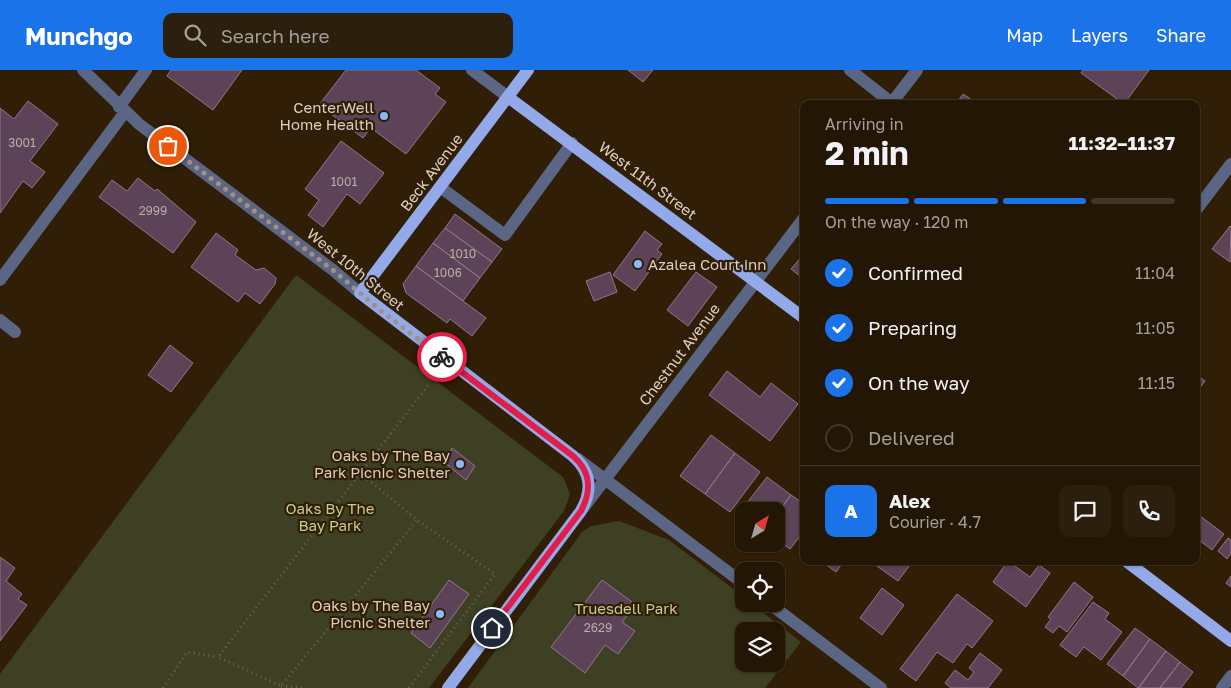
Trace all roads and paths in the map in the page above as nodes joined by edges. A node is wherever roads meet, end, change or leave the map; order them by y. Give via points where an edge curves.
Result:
1 (83, 70) edge
2 (146, 70) edge
3 (472, 70) edge
4 (528, 70) edge
5 (850, 70) edge
6 (917, 70) edge
7 (508, 97) junction
8 (887, 100) edge
9 (895, 100) edge
10 (122, 110) junction
11 (572, 143) junction
12 (1231, 164) edge
13 (440, 187) junction
14 (1200, 205) edge
15 (800, 223) edge
16 (0, 280) edge
17 (755, 281) junction
18 (360, 293) junction
19 (800, 315) edge
20 (0, 320) edge
21 (15, 332) dead end
22 (430, 383) dead end
23 (573, 456) junction
24 (360, 473) junction
25 (605, 479) junction
26 (589, 487) joint
27 (581, 511) junction
28 (417, 520) junction
29 (1131, 565) edge
30 (735, 577) edge
31 (781, 612) edge
32 (1231, 641) edge
33 (218, 657) junction
34 (1231, 676) edge
35 (280, 686) junction
36 (163, 688) edge
37 (303, 688) edge
38 (409, 688) edge
39 (448, 688) edge
40 (881, 688) edge
41 (1222, 688) edge

1 - 10 street, West 10th Street
2 - 10 street
3 - 7 street, West 11th Street
4 - 7 main road, Beck Avenue
5 - 8 street
6 - 9 street
7 - 11 main road, West 11th Street
7 - 13 main road, Beck Avenue
10 - 16 street
10 - 18 street, West 10th Street
11 - 13 street via 505,235
11 - 17 main road, West 11th Street
12 - 14 street
13 - 18 main road, Beck Avenue
15 - 17 street, Chestnut Avenue
17 - 19 main road, West 11th Street
17 - 25 street, Chestnut Avenue
18 - 23 main road, West 10th Street
20 - 21 street
22 - 24 path
23 - 25 street, West 10th Street
23 - 26 main road, West 10th Street via 587,473
24 - 28 path
24 - 33 path
25 - 27 street, Chestnut Avenue
25 - 30 street, West 10th Street
26 - 27 main road, Chestnut Avenue
27 - 39 main road, Chestnut Avenue
28 - 35 path
28 - 38 path via 494,574
29 - 32 main road
31 - 40 street
33 - 35 path
33 - 36 path via 187,652
34 - 41 street
35 - 37 path

